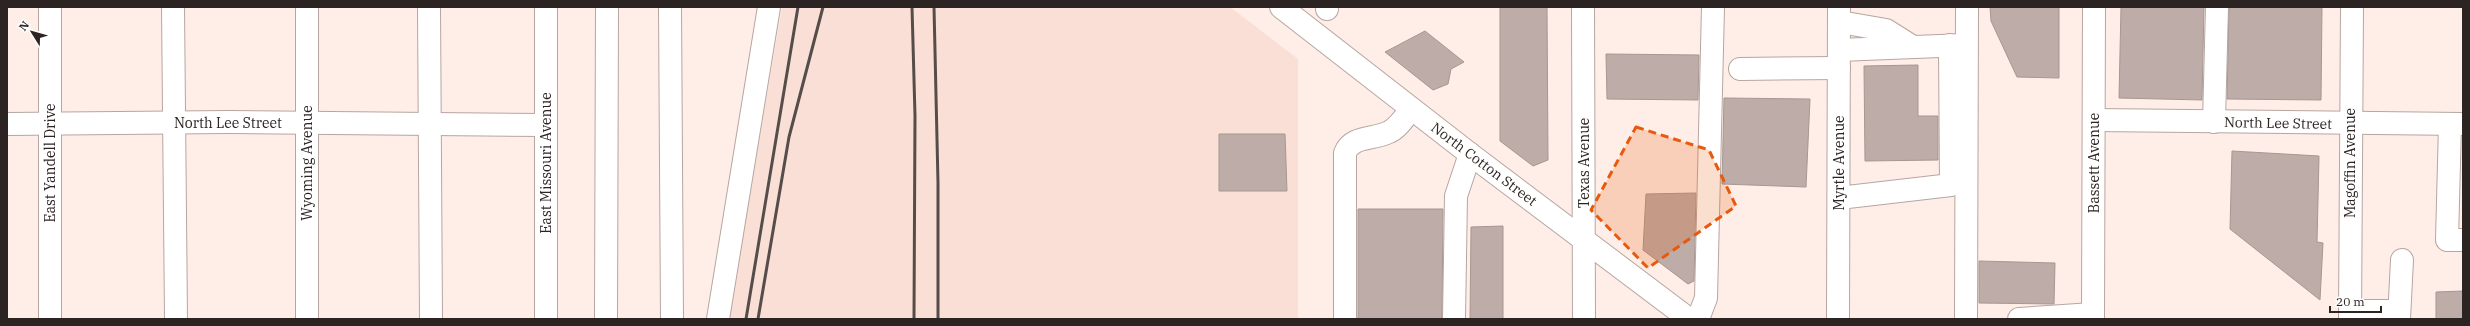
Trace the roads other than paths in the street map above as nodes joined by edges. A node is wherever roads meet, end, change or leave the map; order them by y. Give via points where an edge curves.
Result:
1 (50, 7) edge
2 (173, 7) edge
3 (307, 7) edge
4 (429, 7) edge
5 (546, 7) edge
6 (607, 7) edge
7 (670, 7) edge
8 (769, 7) edge
9 (1281, 7) edge
10 (1583, 7) edge
11 (1713, 7) edge
12 (1967, 7) edge
13 (2094, 7) edge
14 (2217, 7) edge
15 (2352, 7) edge
16 (1839, 15) edge
17 (1958, 45) junction
18 (1913, 47) junction
19 (1839, 59) junction
20 (1740, 69) dead end
21 (1411, 109) junction
22 (2094, 120) junction
23 (2214, 122) junction
24 (173, 123) junction
25 (2350, 123) junction
26 (7, 124) edge
27 (50, 124) junction
28 (307, 124) junction
29 (431, 124) junction
30 (2457, 124) edge
31 (545, 125) junction
32 (1470, 154) junction
33 (1839, 198) junction
34 (1584, 238) junction
35 (2463, 240) edge
36 (2402, 260) dead end
37 (2350, 315) edge
38 (2399, 315) edge
39 (2093, 317) edge
40 (50, 319) edge
41 (176, 319) edge
42 (307, 319) edge
43 (431, 319) edge
44 (546, 319) edge
45 (606, 319) edge
46 (672, 319) edge
47 (718, 319) edge
48 (1345, 319) edge
49 (1454, 319) edge
50 (1584, 319) edge
51 (1689, 319) edge
52 (1698, 319) edge
53 (1838, 319) edge
54 (1966, 319) edge
55 (2019, 319) edge

1 - 27 main road, East Yandell Drive
2 - 24 main road
3 - 28 main road, Wyoming Avenue
4 - 29 main road
5 - 31 main road, East Missouri Avenue
6 - 45 main road
7 - 46 main road
8 - 47 main road
9 - 21 main road, North Cotton Street
10 - 34 main road, Texas Avenue
11 - 52 main road via 1706,298
12 - 17 main road
13 - 22 main road, Bassett Avenue
14 - 23 main road
15 - 25 main road, Magoffin Avenue
16 - 18 main road via 1886,30
16 - 19 main road, Myrtle Avenue
17 - 18 main road
17 - 33 main road via 1951,185
17 - 54 main road
18 - 19 main road
19 - 20 main road
19 - 33 main road, Myrtle Avenue
21 - 32 main road, North Cotton Street
21 - 48 main road via 1389,132 1355,141 1348,145 1345,153
22 - 23 main road, North Lee Street
22 - 39 main road, Bassett Avenue
23 - 25 main road, North Lee Street
24 - 27 main road, North Lee Street
24 - 28 main road, North Lee Street
24 - 41 main road
25 - 30 main road, North Lee Street
25 - 37 main road, Magoffin Avenue
26 - 27 main road, North Lee Street
27 - 40 main road, East Yandell Drive
28 - 29 main road, North Lee Street
28 - 42 main road, Wyoming Avenue
29 - 31 main road, North Lee Street
29 - 43 main road
30 - 35 main road via 2447,240
31 - 44 main road, East Missouri Avenue
32 - 34 main road, North Cotton Street
32 - 49 main road via 1456,196
33 - 53 main road, Myrtle Avenue
34 - 50 main road, Texas Avenue
34 - 51 main road, North Cotton Street
36 - 38 main road
37 - 38 main road
39 - 55 main road

